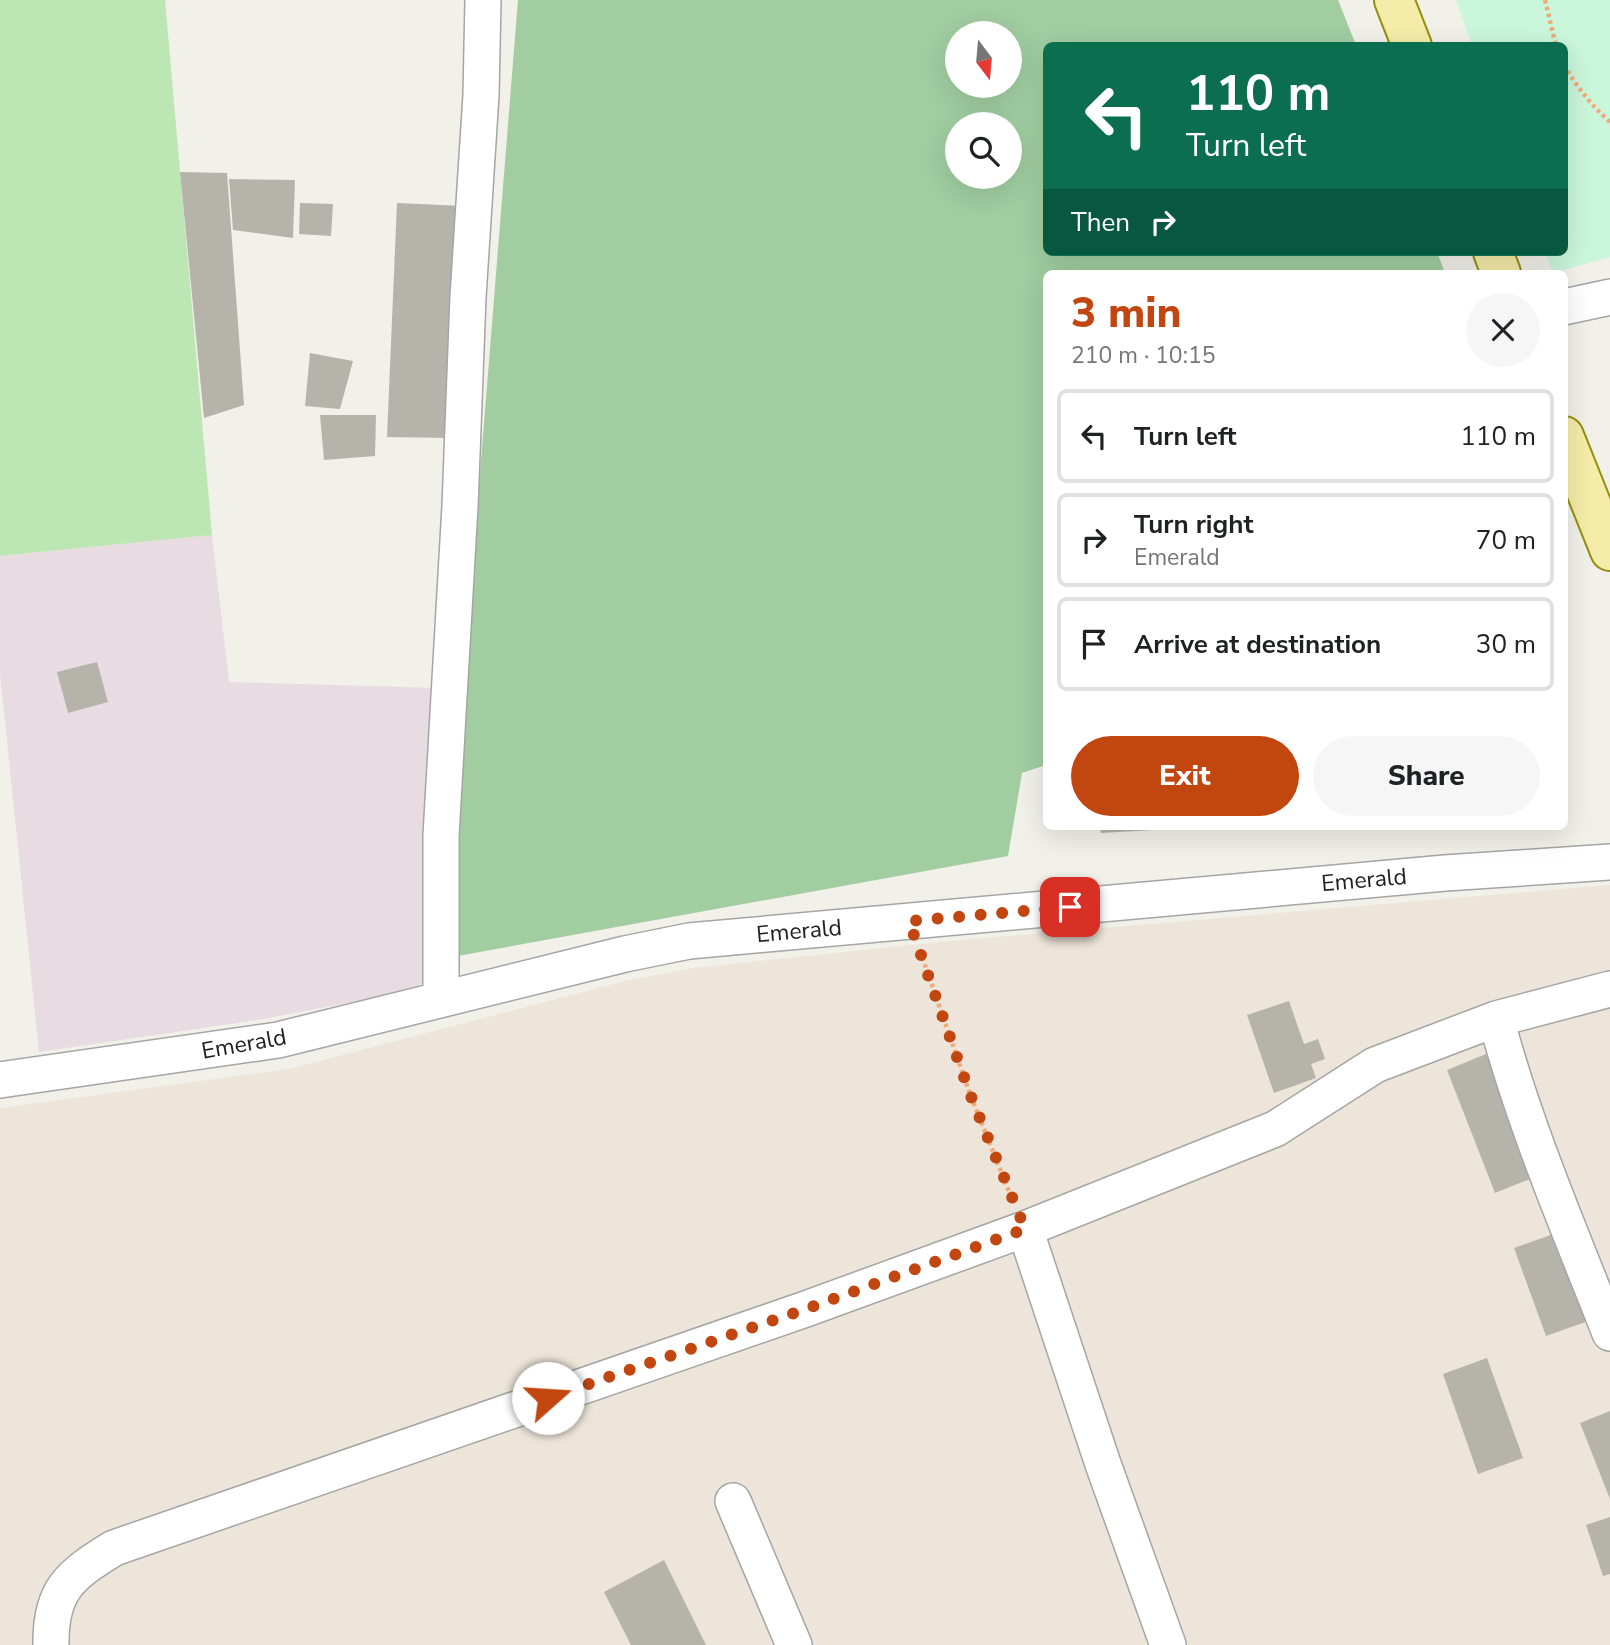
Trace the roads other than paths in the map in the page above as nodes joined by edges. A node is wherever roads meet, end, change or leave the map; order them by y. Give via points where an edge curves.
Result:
1 (483, 0) edge
2 (1394, 0) edge
3 (1410, 42) edge
4 (1610, 296) edge
5 (1568, 306) edge
6 (1568, 446) edge
7 (1610, 551) edge
8 (1610, 862) edge
9 (1610, 989) edge
10 (441, 998) junction
11 (1496, 1019) junction
12 (0, 1080) edge
13 (1025, 1229) junction
14 (1610, 1333) edge
15 (733, 1501) dead end
16 (51, 1645) edge
17 (794, 1645) edge
18 (1168, 1645) edge

1 - 10 street via 441,836
2 - 3 main road
4 - 5 street
6 - 7 main road
8 - 10 street, Emerald via 689,941
9 - 11 street
10 - 12 street, Emerald via 278,1040
11 - 13 street via 1376,1065 1275,1129
11 - 14 street via 1536,1148
13 - 16 street via 114,1548 78,1571 61,1592 51,1620
13 - 18 street
15 - 17 street

